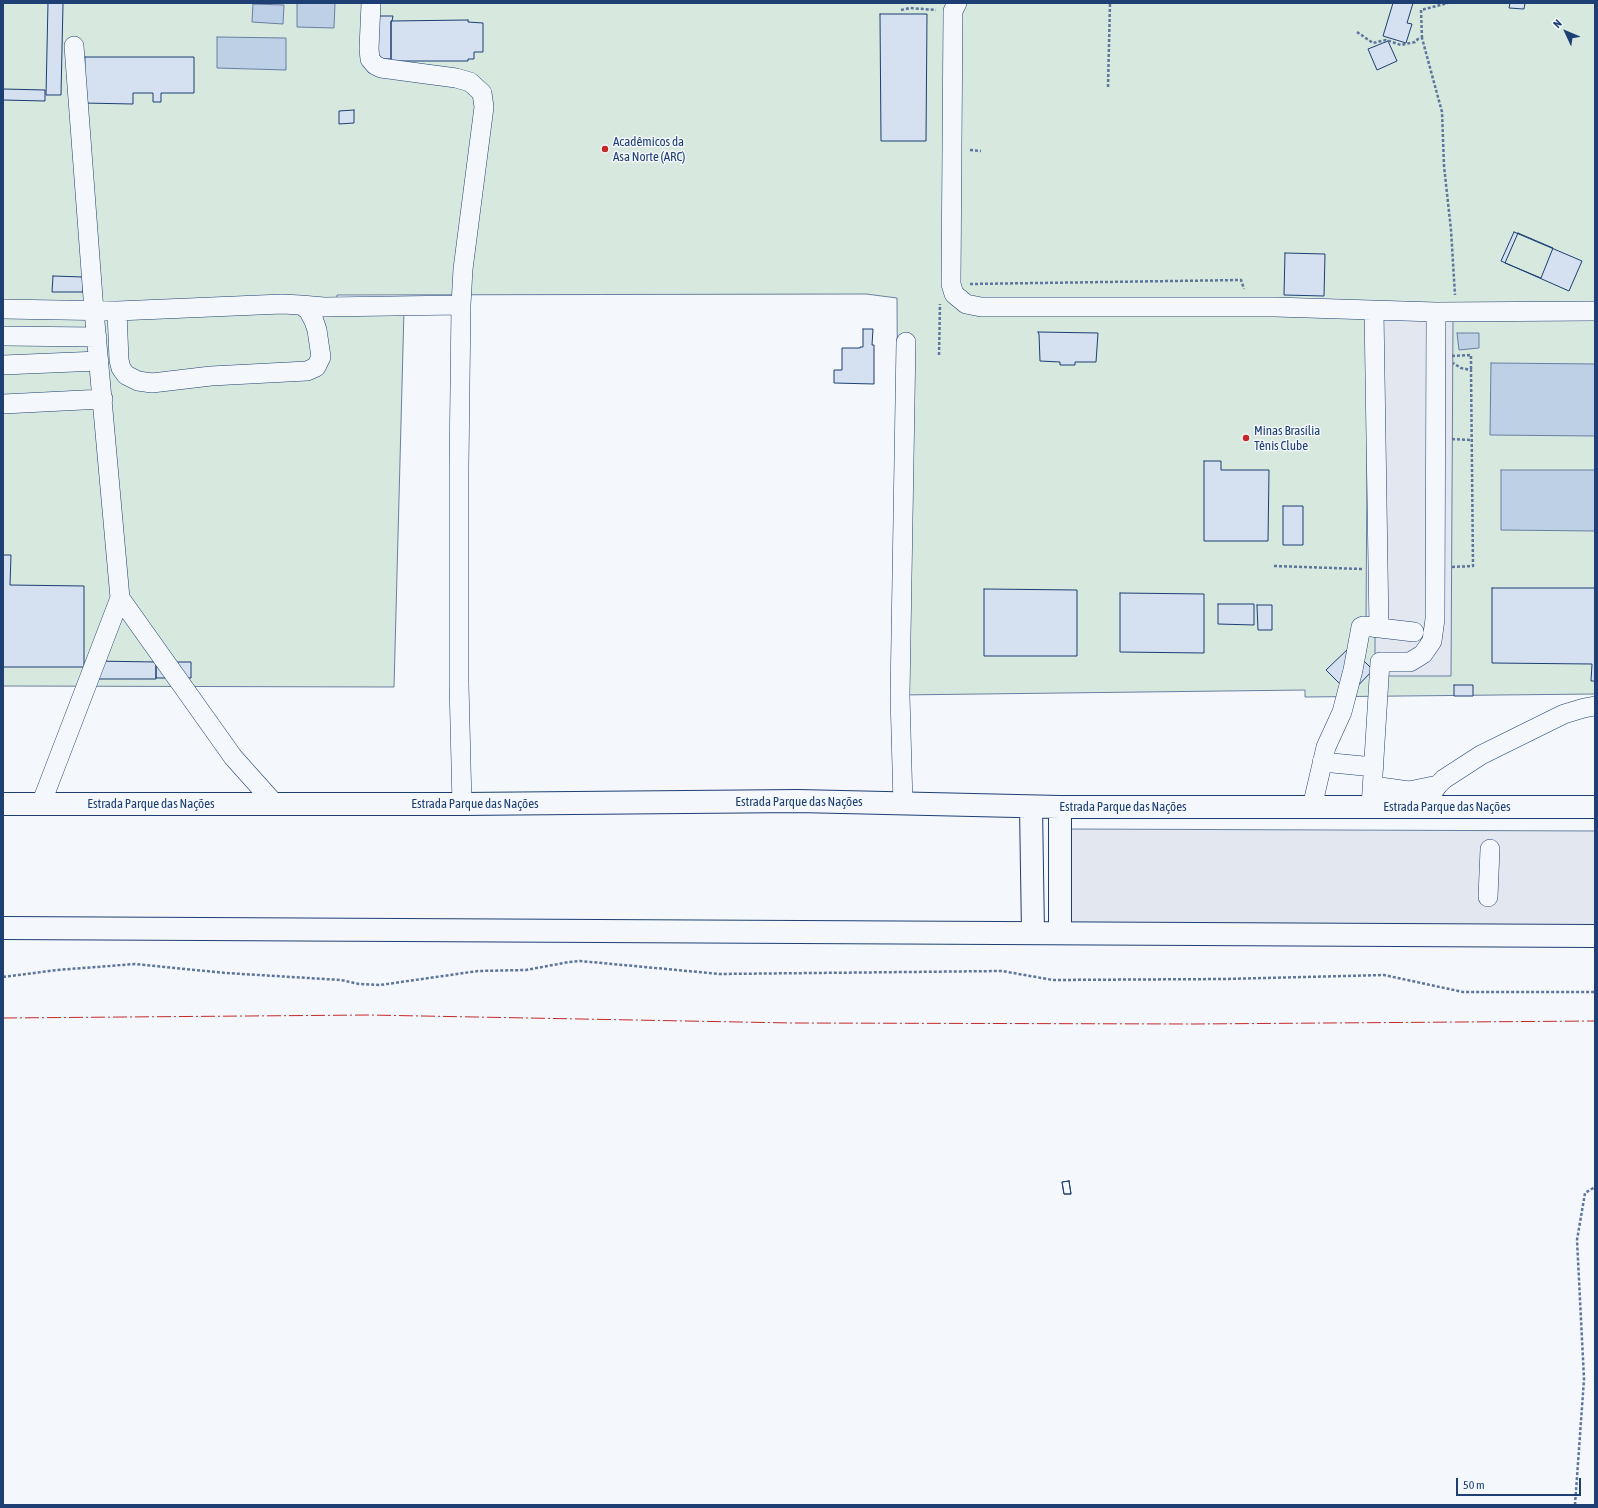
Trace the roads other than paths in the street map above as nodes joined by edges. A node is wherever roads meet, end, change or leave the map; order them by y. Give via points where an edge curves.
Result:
1 (371, 3) edge
2 (957, 3) edge
3 (74, 46) dead end
4 (301, 305) junction
5 (461, 305) junction
6 (3, 309) edge
7 (94, 311) junction
8 (117, 311) junction
9 (1374, 311) junction
10 (1595, 311) edge
11 (1436, 312) junction
12 (3, 336) edge
13 (97, 337) junction
14 (906, 342) dead end
15 (99, 361) junction
16 (3, 365) edge
17 (102, 399) junction
18 (3, 404) edge
19 (120, 598) junction
20 (1379, 628) junction
21 (1414, 632) dead end
22 (1595, 706) edge
23 (1322, 762) junction
24 (1374, 767) junction
25 (1438, 785) junction
26 (1372, 797) junction
27 (3, 804) edge
28 (41, 804) junction
29 (275, 804) junction
30 (462, 804) junction
31 (904, 804) junction
32 (1031, 807) junction
33 (1060, 807) junction
34 (1312, 807) junction
35 (1422, 807) junction
36 (1595, 807) edge
37 (1490, 849) dead end
38 (1488, 897) dead end
39 (3, 928) edge
40 (1033, 933) junction
41 (1060, 933) junction
42 (1595, 936) edge

1 - 5 street via 369,49 370,59 375,65 398,71 456,78 470,82 482,93 484,107 463,269
2 - 9 street via 953,11 951,284 958,299 966,304 981,307 1314,307
3 - 7 street
4 - 5 street
4 - 8 street
4 - 8 street via 311,314 317,330 321,357 316,367 277,374 210,376 152,383 138,381 126,375 122,368 119,360
5 - 30 street via 458,467
6 - 7 street
7 - 8 street
7 - 13 street
9 - 11 street
9 - 20 street
10 - 11 street
11 - 24 street via 1435,619 1432,642 1423,654 1410,662 1380,662
12 - 13 street
13 - 15 street
14 - 31 street via 900,695
15 - 16 street
15 - 17 street
17 - 18 street
17 - 19 street
19 - 28 street
19 - 29 street via 233,757
20 - 21 street
20 - 23 street via 1361,627 1342,712
22 - 25 street via 1564,714 1481,755
23 - 24 street
23 - 34 street
24 - 26 street
25 - 26 street
25 - 35 street
26 - 34 highway, Estrada Parque das Nações
26 - 35 highway, Estrada Parque das Nações
27 - 28 highway, Estrada Parque das Nações
28 - 29 highway, Estrada Parque das Nações
29 - 30 highway, Estrada Parque das Nações
30 - 31 highway, Estrada Parque das Nações via 798,801
31 - 32 highway, Estrada Parque das Nações
32 - 33 highway, Estrada Parque das Nações
32 - 40 highway
33 - 34 highway, Estrada Parque das Nações
33 - 41 highway
35 - 36 highway, Estrada Parque das Nações
37 - 38 street
39 - 40 highway
40 - 41 highway
41 - 42 highway

